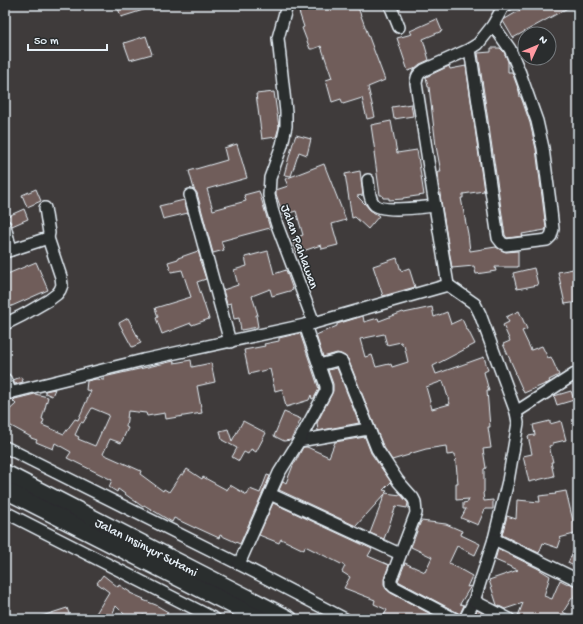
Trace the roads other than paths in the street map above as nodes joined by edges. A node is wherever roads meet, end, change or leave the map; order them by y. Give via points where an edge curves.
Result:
1 (286, 5) edge
2 (390, 5) edge
3 (505, 6) edge
4 (493, 25) junction
5 (399, 27) dead end
6 (470, 49) junction
7 (368, 180) dead end
8 (190, 195) dead end
9 (435, 206) junction
10 (44, 208) dead end
11 (5, 226) edge
12 (48, 238) junction
13 (8, 251) edge
14 (448, 285) junction
15 (5, 324) edge
16 (310, 324) junction
17 (230, 342) junction
18 (318, 365) junction
19 (578, 372) edge
20 (5, 378) edge
21 (8, 393) edge
22 (516, 412) junction
23 (368, 429) junction
24 (299, 441) junction
25 (5, 447) edge
26 (5, 473) edge
27 (5, 490) edge
28 (270, 494) junction
29 (5, 512) edge
30 (494, 539) junction
31 (400, 554) junction
32 (239, 564) junction
33 (578, 580) edge
34 (474, 601) junction
35 (210, 618) edge
36 (260, 619) edge
37 (289, 619) edge
38 (345, 619) edge
39 (455, 619) edge
40 (466, 619) edge
41 (509, 619) edge

1 - 16 street, Jalan Pahlawan via 278,38 286,126 270,178 269,195
2 - 5 street
3 - 4 street
4 - 6 street via 478,44
4 - 6 street via 510,49 537,121 543,148 553,230 547,240 506,245 498,238
6 - 9 street via 424,70 417,77
7 - 9 street via 373,204 380,209
8 - 17 street
9 - 14 street
10 - 12 street via 50,233
11 - 13 street
12 - 13 street
12 - 15 street via 61,277 60,290 49,300
14 - 16 street
14 - 22 street via 474,304 480,314
16 - 17 street
16 - 18 street, Jalan Pahlawan
17 - 21 street
18 - 23 street via 338,360 342,362
18 - 24 street, Jalan Pahlawan via 326,391
19 - 22 street
20 - 21 street
22 - 30 street via 518,423 508,481
23 - 24 street
23 - 31 street via 377,449 415,502 416,513
24 - 28 street, Jalan Pahlawan via 279,473
25 - 32 street
26 - 37 highway, Jalan Insinyur Sutami
27 - 36 highway, Jalan Insinyur Sutami
28 - 31 street
28 - 32 street, Jalan Pahlawan
29 - 35 street
30 - 33 street
30 - 34 street
31 - 39 street via 391,584
32 - 38 street
34 - 40 street
34 - 41 street

